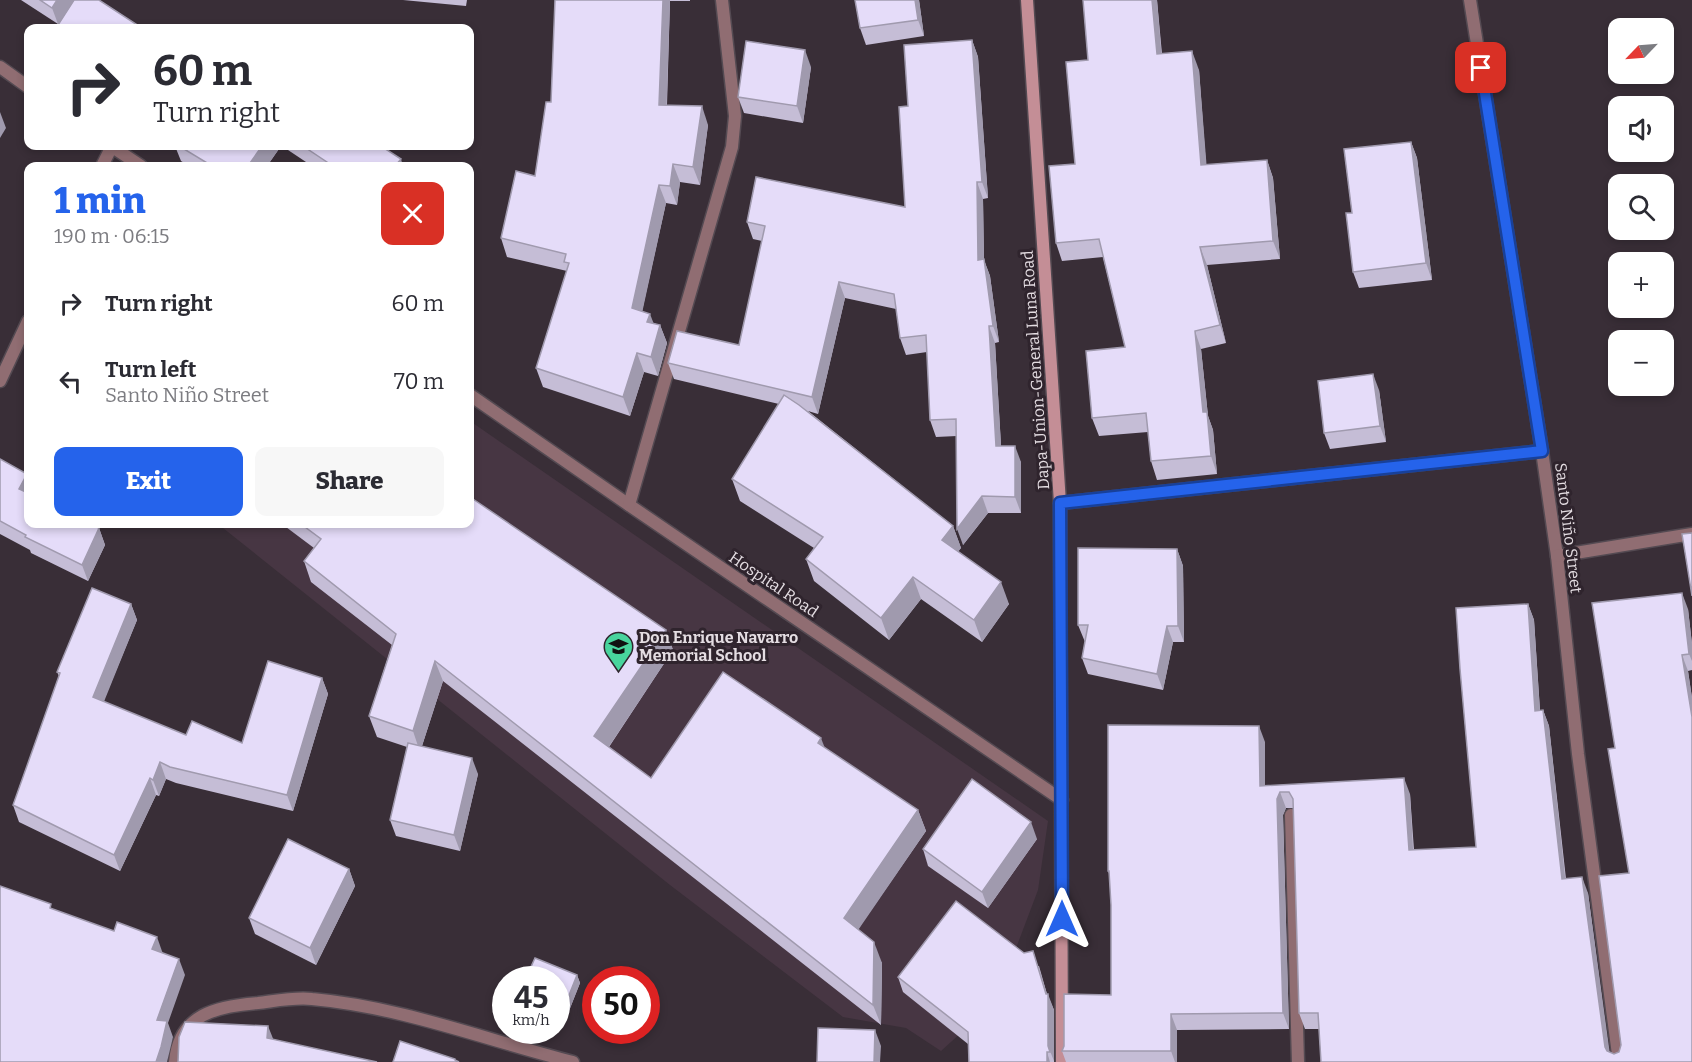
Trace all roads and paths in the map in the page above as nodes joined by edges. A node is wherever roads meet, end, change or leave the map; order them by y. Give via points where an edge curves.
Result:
1 (722, 0) edge
2 (1027, 0) edge
3 (1470, 0) edge
4 (0, 67) edge
5 (24, 84) edge
6 (117, 150) edge
7 (135, 162) edge
8 (24, 330) edge
9 (0, 381) edge
10 (474, 398) edge
11 (1542, 451) junction
12 (1060, 503) junction
13 (629, 506) junction
14 (1692, 534) edge
15 (1557, 556) junction
16 (1062, 800) junction
17 (1291, 815) edge
18 (175, 1062) edge
19 (573, 1062) edge
20 (1062, 1062) edge
21 (1298, 1062) edge
22 (1619, 1062) edge

1 - 13 street via 735,116 732,147
2 - 12 main road, Dapa-Union-General Luna Road
3 - 11 street, Santo Niño Street
4 - 5 street
6 - 7 street
8 - 9 street
10 - 13 street, Hospital Road
11 - 12 street
11 - 15 street, Santo Niño Street
12 - 16 main road, Dapa-Union-General Luna Road
13 - 16 street, Hospital Road
14 - 15 street
15 - 22 street, Santo Niño Street via 1578,753
16 - 20 main road, Dapa-Union-General Luna Road
17 - 21 street
18 - 19 street via 184,1031 201,1016 227,1006 310,998 403,1013

